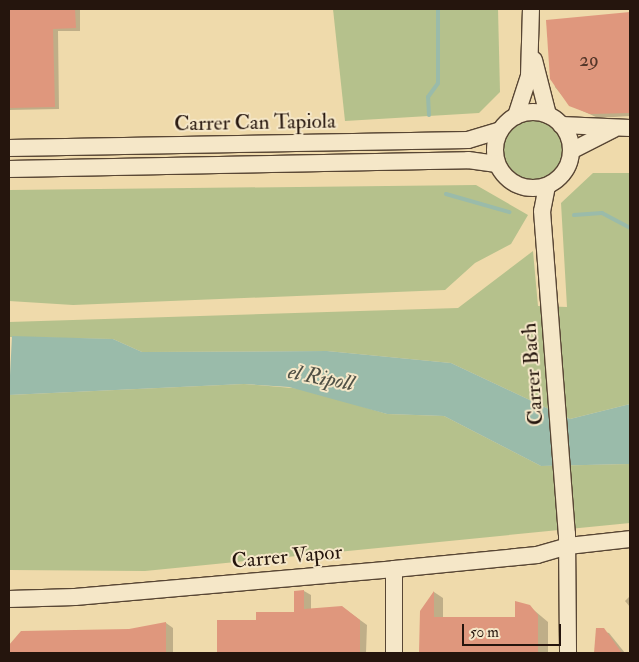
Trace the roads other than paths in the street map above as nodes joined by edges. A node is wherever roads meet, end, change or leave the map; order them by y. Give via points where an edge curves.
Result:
1 (531, 9) edge
2 (532, 48) junction
3 (548, 115) junction
4 (516, 116) junction
5 (562, 125) junction
6 (623, 128) edge
7 (501, 130) junction
8 (9, 148) edge
9 (571, 151) junction
10 (497, 164) junction
11 (9, 169) edge
12 (547, 186) junction
13 (526, 188) junction
14 (542, 211) junction
15 (630, 539) edge
16 (567, 540) junction
17 (394, 569) junction
18 (9, 598) edge
19 (394, 653) edge
20 (568, 653) edge

1 - 2 street
2 - 3 street
2 - 4 street via 529,76
3 - 4 street
3 - 5 street
4 - 7 street
5 - 6 street
5 - 9 street
6 - 9 street
7 - 8 street, Carrer Can Tapiola via 468,140
7 - 10 street via 495,153
9 - 12 street via 566,169
10 - 11 street, Carrer Can Tapiola via 468,160
10 - 13 street via 508,180
12 - 13 street
12 - 14 street, Carrer Bach
13 - 14 street
14 - 16 street, Carrer Bach
15 - 16 street, Carrer Vapor
16 - 17 street, Carrer Vapor via 537,555
16 - 20 street, Carrer Bach
17 - 18 street, Carrer Vapor via 75,597
17 - 19 street

